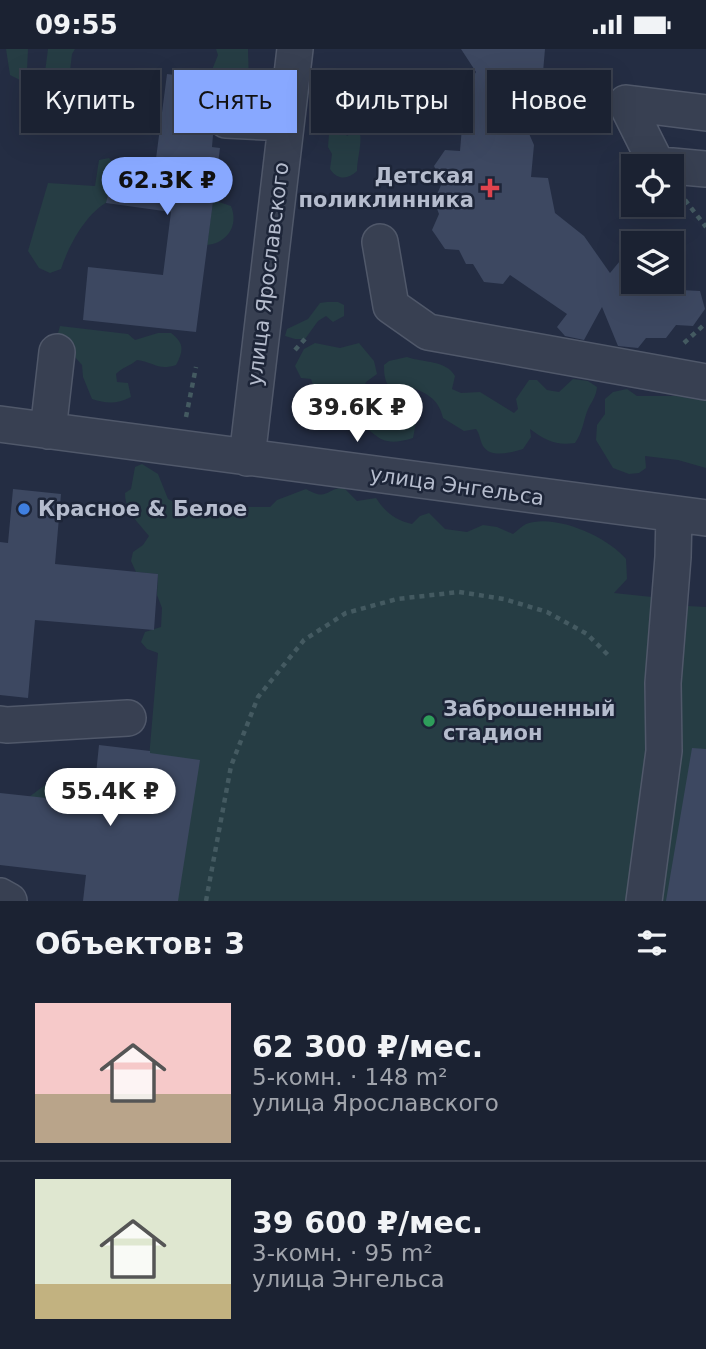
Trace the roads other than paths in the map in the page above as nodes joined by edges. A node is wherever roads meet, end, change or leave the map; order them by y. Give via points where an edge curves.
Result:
1 (295, 49) edge
2 (292, 70) edge
3 (706, 113) edge
4 (285, 133) edge
5 (652, 154) edge
6 (706, 169) edge
7 (684, 174) edge
8 (380, 242) dead end
9 (57, 352) dead end
10 (706, 381) edge
11 (0, 424) edge
12 (48, 431) junction
13 (247, 458) junction
14 (690, 516) edge
15 (128, 718) dead end
16 (0, 724) edge
17 (0, 896) edge
18 (9, 901) edge
19 (644, 901) edge

1 - 2 street, улица Ярославского
3 - 5 street via 626,103
4 - 13 street, улица Ярославского
6 - 7 street
8 - 10 street via 391,306 428,332
9 - 12 street
11 - 12 street, улица Энгельса
12 - 13 street, улица Энгельса
13 - 14 street, улица Энгельса
14 - 19 street via 673,558 663,683 664,751
15 - 16 street
17 - 18 street

